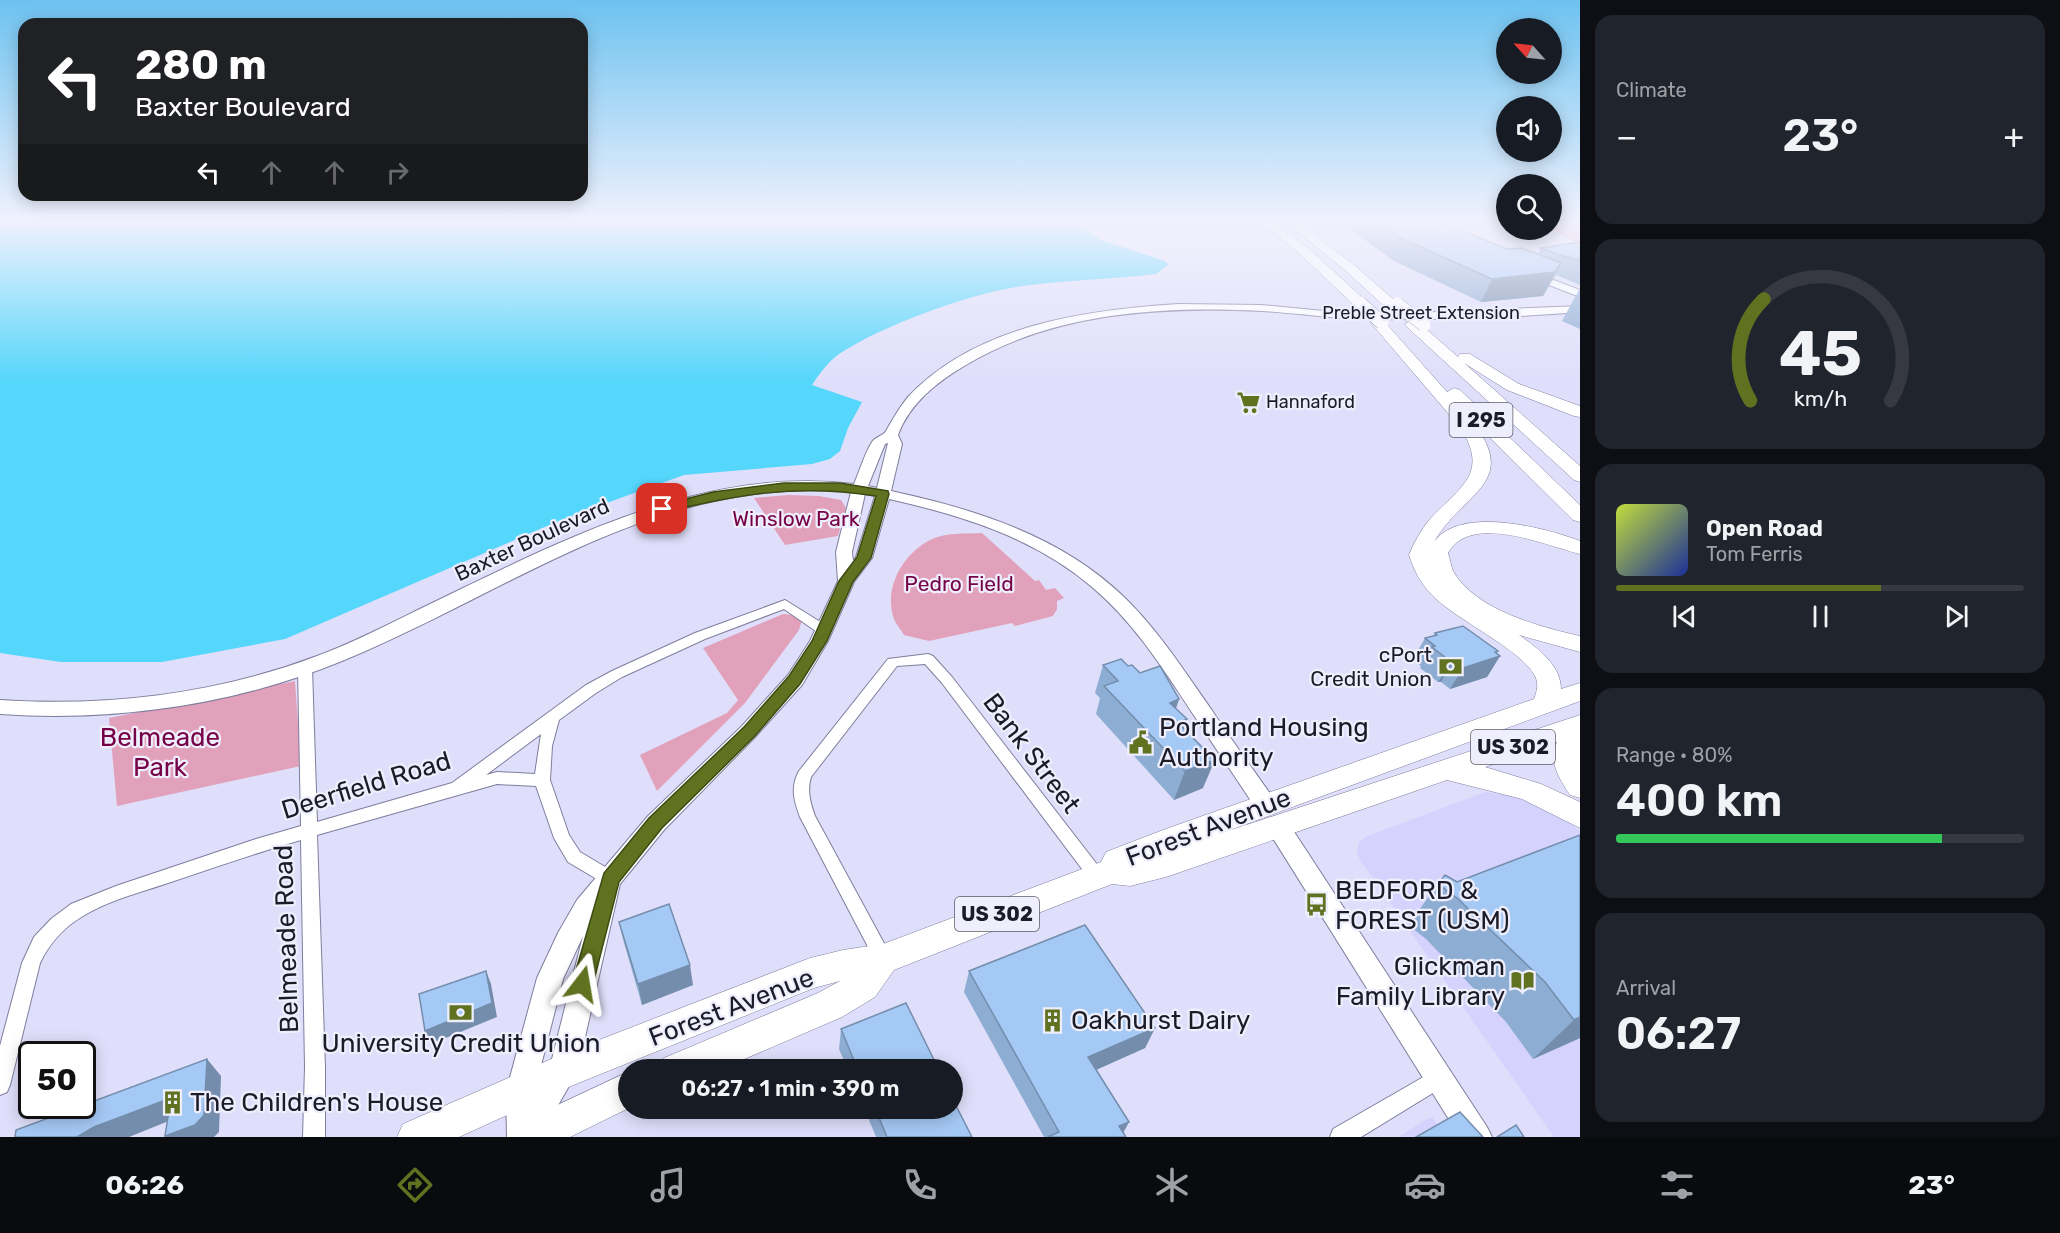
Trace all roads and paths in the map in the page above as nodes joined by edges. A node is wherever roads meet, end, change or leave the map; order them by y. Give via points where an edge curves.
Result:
1 (1330, 275) edge
2 (1359, 275) edge
3 (1526, 275) edge
4 (1531, 275) edge
5 (1580, 294) edge
6 (1580, 300) edge
7 (1262, 308) junction
8 (1580, 309) edge
9 (1380, 323) junction
10 (1418, 325) junction
11 (1580, 412) edge
12 (891, 435) junction
13 (1580, 476) edge
14 (859, 489) junction
15 (883, 494) junction
16 (1580, 516) edge
17 (1580, 548) edge
18 (846, 581) junction
19 (825, 631) junction
20 (1580, 644) edge
21 (305, 668) junction
22 (1580, 692) edge
23 (1544, 705) junction
24 (0, 707) edge
25 (552, 718) junction
26 (1580, 724) edge
27 (1580, 729) edge
28 (1446, 769) junction
29 (542, 780) junction
30 (1580, 787) edge
31 (457, 788) junction
32 (1271, 814) junction
33 (1580, 816) edge
34 (308, 830) junction
35 (1104, 873) junction
36 (611, 879) junction
37 (883, 959) junction
38 (702, 1059) edge
39 (563, 1072) junction
40 (1439, 1078) junction
41 (0, 1085) edge
42 (520, 1092) junction
43 (618, 1095) edge
44 (314, 1137) edge
45 (416, 1137) edge
46 (523, 1137) edge
47 (530, 1137) edge
48 (1341, 1137) edge
49 (1477, 1137) edge

1 - 9 highway, I 295, bridge
2 - 10 highway, bridge
3 - 6 main road
4 - 5 main road
6 - 7 main road, Preble Street Extension via 1457,310
7 - 8 main road, Preble Street Extension via 1434,317
7 - 12 main road, Preble Street Extension via 1134,310 1065,321 1022,334 976,353 940,376 917,396
9 - 16 highway, I 295
9 - 23 highway via 1463,422 1481,452 1483,466 1473,486 1425,538 1419,555 1428,577 1453,602 1534,659 1548,679
10 - 11 highway via 1501,381
10 - 13 highway, I 295
12 - 14 main road, Preble Street Extension via 879,442
12 - 15 main road, Preble Street Extension via 895,444
14 - 15 main road, Baxter Boulevard
14 - 18 main road, Preble Street Extension via 844,552
14 - 21 main road, Baxter Boulevard via 755,489 713,495 649,513 543,557
15 - 18 main road, Preble Street Extension via 864,558
15 - 32 main road, Baxter Boulevard via 972,515 1012,532 1059,557 1113,596 1146,632
17 - 20 highway via 1499,528 1469,530 1447,539 1438,553 1444,574 1469,601 1542,636
18 - 19 main road, Preble Street Extension
19 - 25 street, Deerfield Road via 785,604 645,660 591,690
19 - 36 main road, Preble Street Extension via 795,680 771,708 656,823
21 - 24 main road, Baxter Boulevard via 234,688 166,700 86,708
21 - 34 street, Belmeade Road
22 - 23 highway, Forest Avenue / US 302
23 - 32 highway, Forest Avenue / US 302
25 - 29 street
25 - 31 street, Deerfield Road
26 - 28 highway, Forest Avenue / US 302
27 - 30 highway via 1568,742 1566,753 1568,766
28 - 32 highway, Forest Avenue / US 302
28 - 33 highway via 1529,789
29 - 31 street via 497,778
29 - 36 street via 562,838 574,857
31 - 34 street, Deerfield Road
32 - 35 highway, Forest Avenue / US 302 via 1166,864 1130,873
32 - 40 main road, Baxter Boulevard
34 - 41 street, Deerfield Road via 122,891 77,910 57,925 40,944 31,963
34 - 44 street, Belmeade Road
35 - 37 highway, Forest Avenue / US 302
35 - 37 street, Bank Street via 928,659 894,662 800,785 808,818
36 - 39 main road, Preble Street Extension
36 - 42 main road, Preble Street Extension via 586,908 550,978
37 - 38 highway, Forest Avenue via 863,986 830,1005
37 - 39 highway, Forest Avenue / US 302 via 810,974
39 - 42 highway, Forest Avenue / US 302
39 - 46 main road, Preble Street Extension
40 - 48 street
40 - 49 main road, Baxter Boulevard
42 - 45 highway, Forest Avenue / US 302
42 - 46 main road, Preble Street Extension
43 - 47 highway

